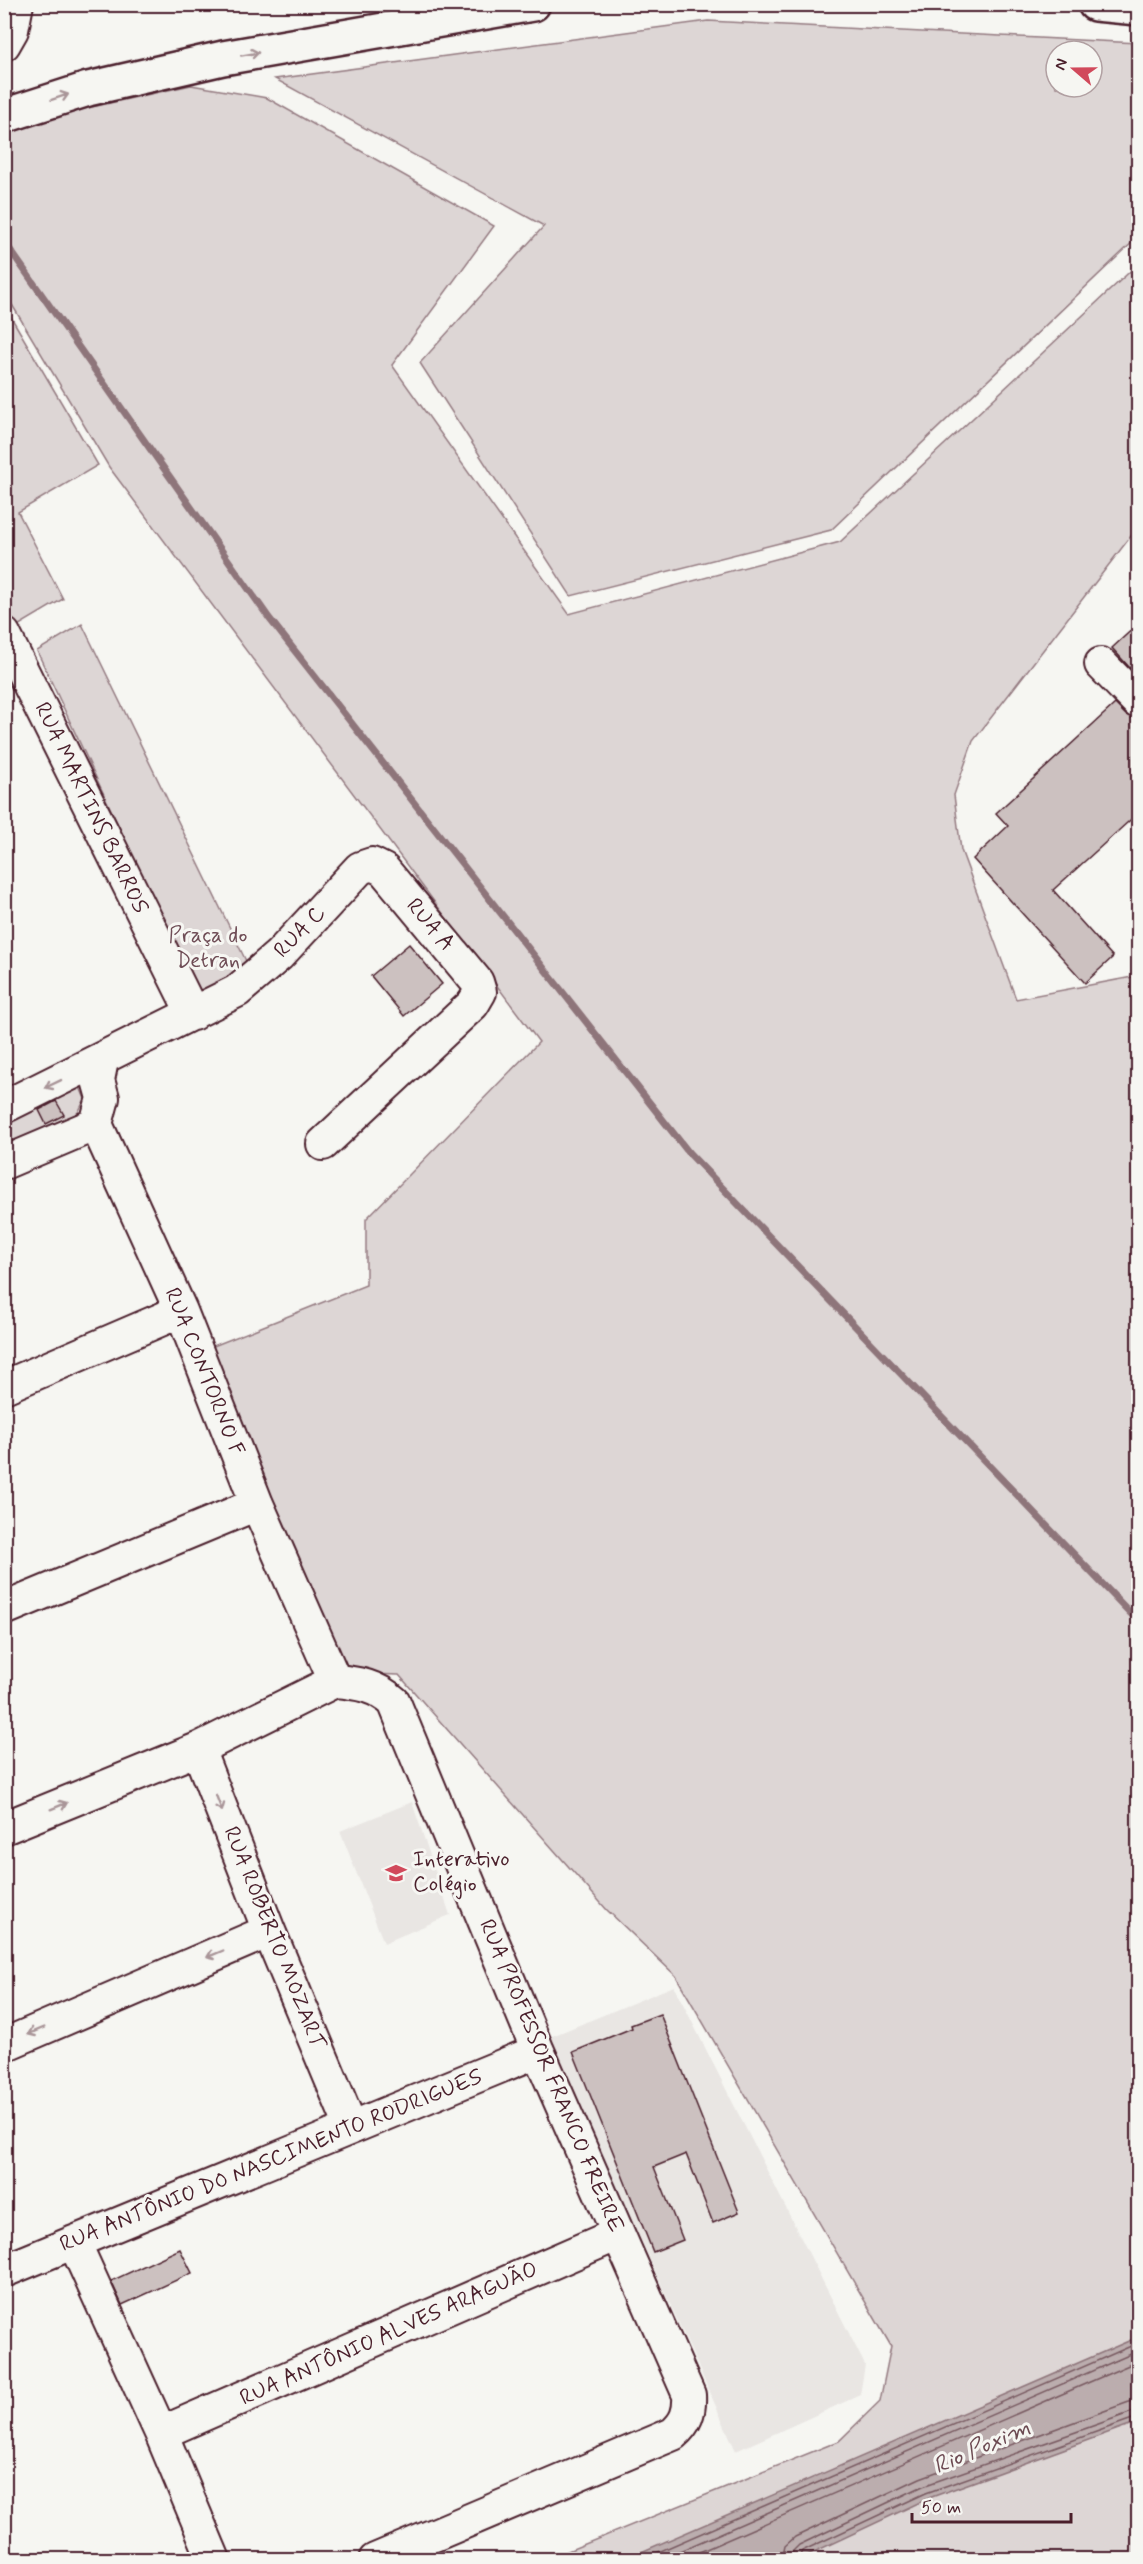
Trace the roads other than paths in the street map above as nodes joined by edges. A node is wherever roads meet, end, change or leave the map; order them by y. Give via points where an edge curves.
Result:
1 (17, 4) edge
2 (533, 4) edge
3 (1095, 4) edge
4 (1138, 8) edge
5 (4, 44) edge
6 (4, 116) edge
7 (7, 645) edge
8 (1101, 664) dead end
9 (1138, 702) edge
10 (372, 864) joint
11 (193, 1014) junction
12 (102, 1060) junction
13 (6, 1103) edge
14 (96, 1124) junction
15 (323, 1144) dead end
16 (4, 1163) edge
17 (181, 1311) junction
18 (4, 1387) edge
19 (256, 1504) junction
20 (4, 1609) edge
21 (335, 1681) junction
22 (198, 1749) junction
23 (4, 1828) edge
24 (269, 1931) junction
25 (4, 2045) edge
26 (538, 2051) junction
27 (351, 2127) junction
28 (618, 2234) junction
29 (74, 2242) junction
30 (4, 2271) edge
31 (161, 2433) junction
32 (214, 2559) edge
33 (375, 2559) edge

1 - 5 street via 12,30
6 -> 2 main road via 88,88 223,58
3 - 4 main road
7 - 11 street, RUA MARTINS BARROS
8 - 9 street
10 - 11 street, RUA C via 360,868 258,975 237,992
10 - 15 street, RUA A via 384,870 477,982 480,992 473,1004
11 - 12 street, RUA C
12 -> 13 street, RUA C
12 - 14 street via 98,1080 103,1098
14 - 16 street
14 - 17 street, RUA CONTORNO F
17 - 18 street
17 - 19 street, RUA CONTORNO F
19 - 20 street
19 - 21 street, RUA CONTORNO F
21 - 22 street
21 - 26 street, RUA PROFESSOR FRANCO FREIRE via 372,1687 394,1702
23 -> 22 street
22 -> 24 street, RUA ROBERTO MOZART
24 -> 25 street
24 - 27 street, RUA ROBERTO MOZART
26 - 27 street, RUA ANTÔNIO DO NASCIMENTO RODRIGUES
26 - 28 street, RUA PROFESSOR FRANCO FREIRE
27 - 29 street, RUA ANTÔNIO DO NASCIMENTO RODRIGUES
28 - 31 street, RUA ANTÔNIO ALVES ARAGUÃO
28 - 33 street, RUA PROFESSOR FRANCO FREIRE via 689,2395 687,2418 673,2434
29 - 30 street, RUA ANTÔNIO DO NASCIMENTO RODRIGUES
29 - 31 street
31 - 32 street

